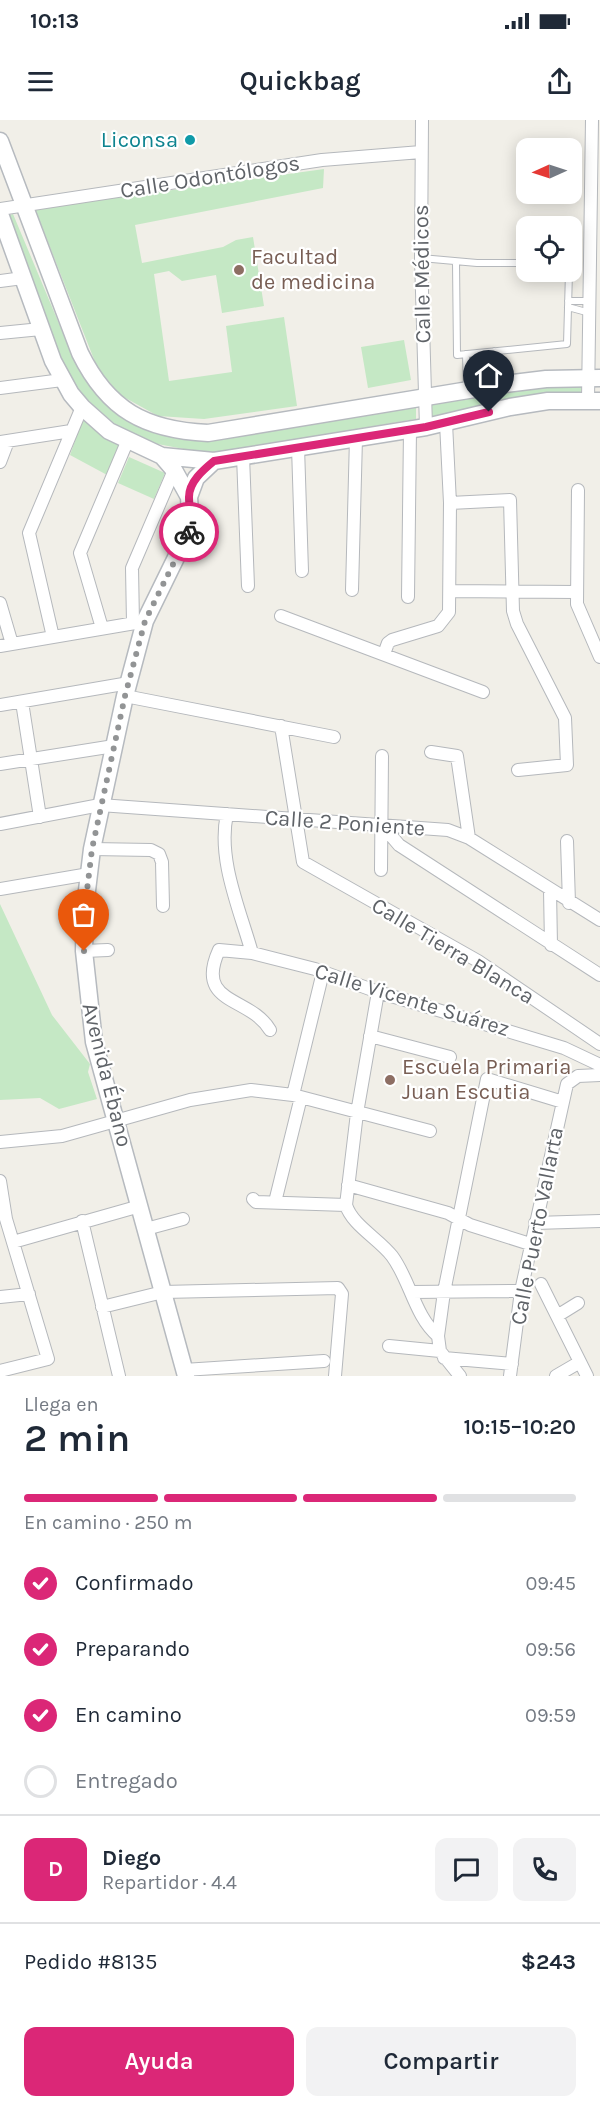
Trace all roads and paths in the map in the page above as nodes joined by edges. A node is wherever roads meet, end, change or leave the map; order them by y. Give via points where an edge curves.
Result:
1 (422, 120) edge
2 (592, 120) edge
3 (0, 141) edge
4 (421, 152) junction
5 (24, 205) junction
6 (0, 209) edge
7 (0, 214) edge
8 (421, 258) junction
9 (456, 262) junction
10 (516, 263) edge
11 (23, 278) junction
12 (0, 281) edge
13 (569, 282) edge
14 (568, 304) junction
15 (591, 307) junction
16 (41, 328) junction
17 (0, 333) edge
18 (494, 351) junction
19 (466, 354) junction
20 (595, 378) edge
21 (62, 380) junction
22 (505, 384) junction
23 (0, 388) edge
24 (466, 389) junction
25 (424, 396) junction
26 (594, 401) edge
27 (82, 407) junction
28 (446, 423) junction
29 (418, 428) junction
30 (71, 431) junction
31 (356, 438) junction
32 (4, 441) edge
33 (127, 442) junction
34 (298, 447) junction
35 (162, 456) junction
36 (243, 456) junction
37 (214, 461) junction
38 (0, 462) edge
39 (174, 470) junction
40 (578, 490) dead end
41 (189, 496) junction
42 (450, 503) junction
43 (302, 571) dead end
44 (248, 586) dead end
45 (352, 590) dead end
46 (450, 591) junction
47 (511, 592) junction
48 (576, 592) junction
49 (408, 597) dead end
50 (0, 603) edge
51 (281, 616) dead end
52 (139, 622) junction
53 (102, 628) junction
54 (53, 637) junction
55 (6, 645) edge
56 (384, 654) junction
57 (600, 657) edge
58 (127, 690) junction
59 (483, 692) dead end
60 (22, 702) junction
61 (0, 705) edge
62 (281, 726) junction
63 (334, 737) dead end
64 (114, 746) junction
65 (431, 752) dead end
66 (382, 756) dead end
67 (29, 760) junction
68 (0, 764) edge
69 (518, 770) dead end
70 (100, 805) junction
71 (227, 814) junction
72 (40, 817) junction
73 (296, 820) junction
74 (0, 824) edge
75 (382, 825) junction
76 (469, 838) junction
77 (567, 841) dead end
78 (92, 849) junction
79 (381, 870) dead end
80 (89, 874) junction
81 (0, 889) edge
82 (550, 890) junction
83 (569, 903) junction
84 (164, 906) dead end
85 (600, 920) edge
86 (551, 945) junction
87 (108, 950) dead end
88 (84, 951) junction
89 (252, 954) junction
90 (322, 972) junction
91 (600, 975) edge
92 (378, 992) junction
93 (270, 1030) dead end
94 (370, 1036) junction
95 (600, 1044) edge
96 (450, 1057) dead end
97 (600, 1065) edge
98 (585, 1075) junction
99 (600, 1075) edge
100 (600, 1084) edge
101 (297, 1096) junction
102 (562, 1102) junction
103 (357, 1113) junction
104 (117, 1120) junction
105 (430, 1131) dead end
106 (0, 1142) edge
107 (0, 1181) edge
108 (348, 1185) junction
109 (252, 1199) dead end
110 (275, 1202) junction
111 (346, 1204) junction
112 (140, 1206) junction
113 (3, 1219) edge
114 (183, 1219) dead end
115 (458, 1219) junction
116 (82, 1221) junction
117 (600, 1221) edge
118 (535, 1223) junction
119 (146, 1229) junction
120 (13, 1242) junction
121 (530, 1244) junction
122 (541, 1284) dead end
123 (521, 1291) junction
124 (163, 1292) junction
125 (412, 1292) junction
126 (444, 1292) junction
127 (29, 1294) junction
128 (0, 1297) edge
129 (578, 1303) dead end
130 (102, 1307) junction
131 (557, 1316) junction
132 (438, 1336) junction
133 (389, 1346) dead end
134 (442, 1354) junction
135 (324, 1361) dead end
136 (580, 1362) junction
137 (511, 1370) edge
138 (0, 1371) edge
139 (185, 1373) edge
140 (119, 1376) edge
141 (335, 1376) edge
142 (460, 1376) edge
143 (556, 1376) edge
144 (587, 1376) edge

1 - 4 street, Calle Médicos
2 - 15 street
3 - 5 main road
4 - 5 street, Calle Odontólogos via 322,160
4 - 8 street, Calle Médicos
5 - 6 street, Calle Odontólogos
5 - 25 main road via 91,375 106,396 151,424 181,432 208,433
7 - 11 main road
8 - 9 lane
8 - 25 street, Calle Médicos
9 - 10 lane
9 - 19 lane via 457,355
11 - 12 street
11 - 16 main road
13 - 14 lane
14 - 15 lane
14 - 15 lane
14 - 18 lane via 567,345
15 - 20 street
16 - 17 street
16 - 21 main road
18 - 19 lane
18 - 22 lane
19 - 24 lane
20 - 22 main road
20 - 26 street
21 - 23 street
21 - 27 main road
22 - 24 main road
24 - 25 main road
25 - 29 street, Calle Médicos
26 - 28 main road via 548,401
27 - 30 street
27 - 33 main road
28 - 29 main road
28 - 42 street
29 - 31 main road
29 - 49 street, Calle Médicos
30 - 32 street
30 - 54 street via 29,533
31 - 34 main road
31 - 45 street
32 - 38 street
33 - 35 main road
33 - 53 street via 80,553
34 - 36 main road
34 - 43 street
35 - 37 main road
35 - 39 main road, Avenida Ébano
36 - 37 main road
36 - 44 street
37 - 41 main road via 196,478
39 - 41 main road, Avenida Ébano
39 - 52 street via 132,568
40 - 48 street
41 - 52 main road, Avenida Ébano via 192,517 188,537
42 - 46 street
42 - 47 street via 510,500
46 - 47 street
46 - 56 street via 445,620 426,632 392,640
47 - 48 street
47 - 69 street via 516,624 565,718 567,765
48 - 57 street via 580,617
50 - 55 street
51 - 56 street
52 - 53 street
52 - 58 main road, Avenida Ébano
53 - 54 street
54 - 55 street
56 - 59 street
58 - 60 street
58 - 62 street
58 - 64 main road, Avenida Ébano
60 - 61 street
60 - 67 street
62 - 63 street
62 - 73 street
64 - 67 street
64 - 70 main road, Avenida Ébano
65 - 76 street via 458,756
66 - 75 street
67 - 68 street
67 - 72 street
70 - 71 street, Calle 2 Poniente
70 - 72 street, Calle 2 Poniente
70 - 78 main road, Avenida Ébano
71 - 73 street, Calle 2 Poniente
71 - 89 street via 227,860
72 - 74 street, Calle 2 Poniente
73 - 75 street, Calle 2 Poniente
73 - 95 street, Calle Tierra Blanca via 303,862 478,961
75 - 76 street, Calle 2 Poniente via 448,830
75 - 79 street
75 - 86 street via 399,845
76 - 82 street, Calle 2 Poniente
77 - 83 street
78 - 80 main road, Avenida Ébano
78 - 84 street via 151,850 159,854
80 - 81 street
80 - 88 main road, Avenida Ébano
82 - 83 street, Calle 2 Poniente
82 - 86 street
83 - 85 street, Calle 2 Poniente
86 - 91 street
87 - 88 street
88 - 104 main road, Avenida Ébano via 94,1042
89 - 90 street, Calle Vicente Suárez
89 - 93 street, Calle Vicente Suárez via 219,950 214,984 227,999 260,1016
90 - 92 street, Calle Vicente Suárez
90 - 101 street
92 - 94 street
92 - 97 street, Calle Vicente Suárez via 564,1048
94 - 96 street
94 - 103 street
98 - 99 street
98 - 100 street
98 - 102 street, Calle Puerto Vallarta via 571,1079
101 - 103 street
101 - 104 street via 262,1090 224,1093
101 - 110 street
102 - 115 street via 487,1079
102 - 118 street, Calle Puerto Vallarta
103 - 105 street
103 - 108 street
104 - 106 street via 62,1136
104 - 112 main road, Avenida Ébano
107 - 113 street
108 - 111 street
108 - 115 street
109 - 110 street
110 - 111 street
111 - 125 street via 352,1216 391,1255
112 - 116 street
112 - 119 main road, Avenida Ébano
113 - 120 street
114 - 119 street
115 - 121 street
115 - 126 street
116 - 120 street
116 - 130 street
117 - 118 street
118 - 121 street, Calle Puerto Vallarta
119 - 124 main road, Avenida Ébano
120 - 127 street
121 - 123 street, Calle Puerto Vallarta
122 - 131 street
123 - 126 street
123 - 137 street, Calle Puerto Vallarta
124 - 130 street
124 - 139 main road, Avenida Ébano
124 - 141 street via 340,1289
125 - 126 street
125 - 132 street via 426,1324
126 - 132 street
127 - 128 street
127 - 138 street via 48,1359
129 - 131 street
130 - 140 street
131 - 136 street
132 - 134 street
133 - 134 street
134 - 137 street
134 - 142 street
135 - 139 street
136 - 143 street
136 - 144 street

